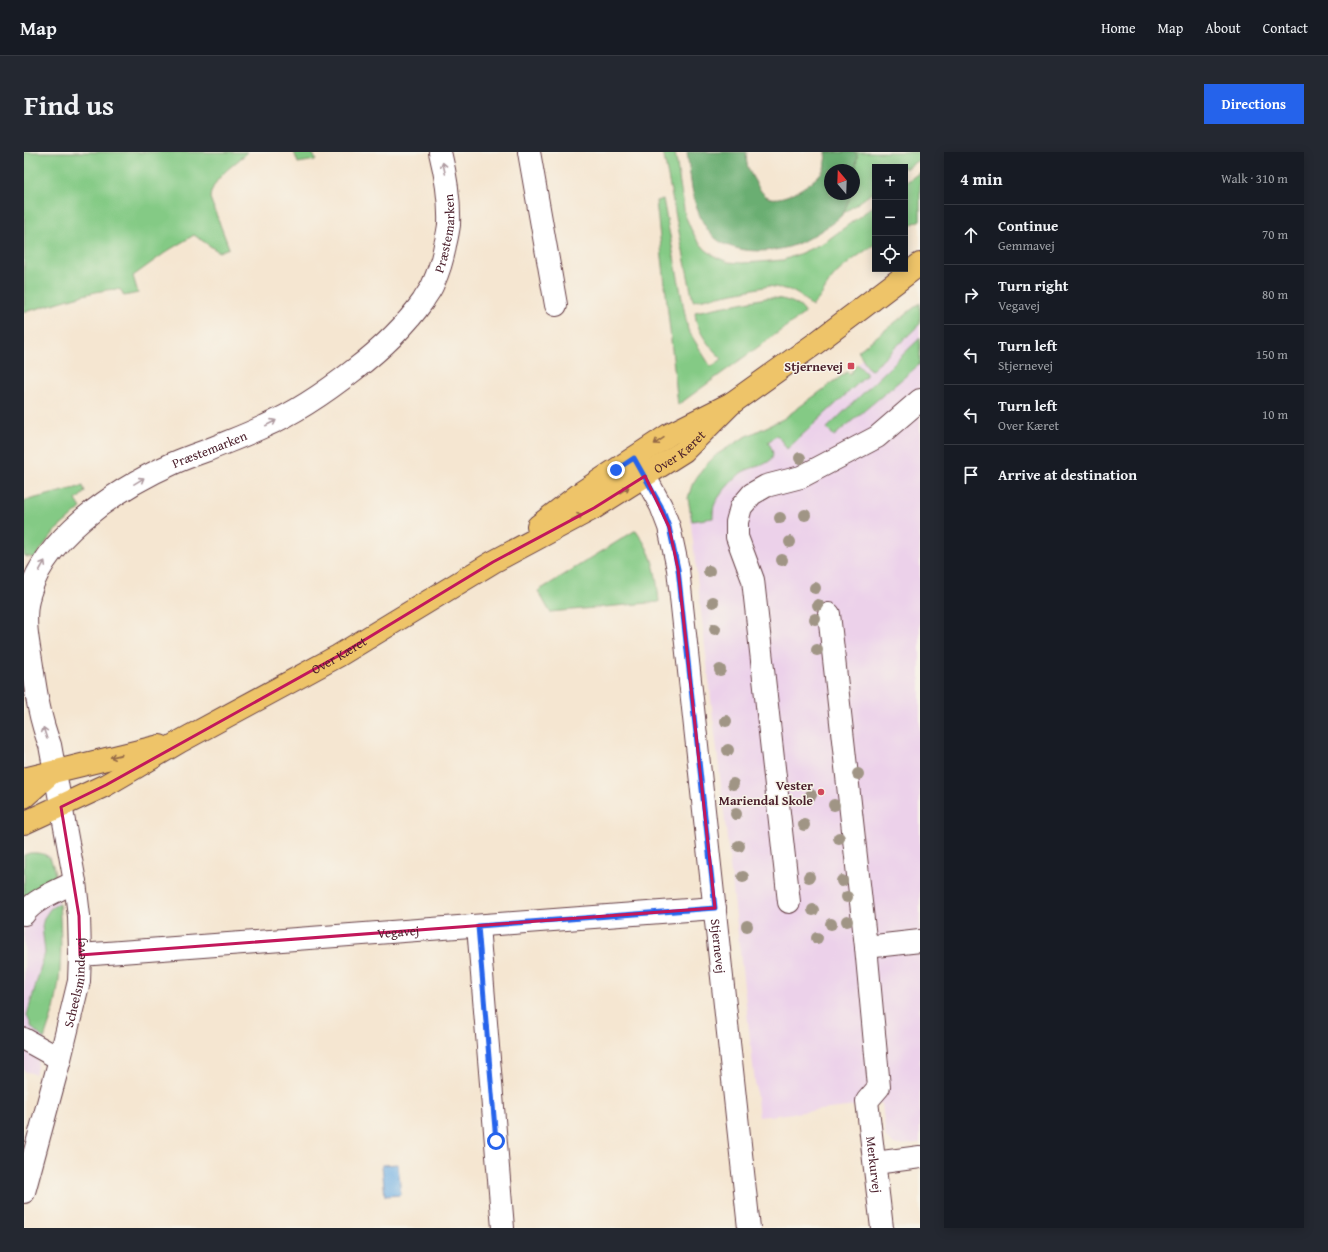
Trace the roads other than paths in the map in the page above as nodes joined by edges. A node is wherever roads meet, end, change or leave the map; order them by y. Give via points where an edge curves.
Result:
1 (440, 152) edge
2 (529, 152) edge
3 (920, 264) edge
4 (556, 305) dead end
5 (920, 400) edge
6 (640, 467) junction
7 (829, 614) dead end
8 (181, 741) junction
9 (54, 770) junction
10 (24, 778) edge
11 (24, 797) edge
12 (61, 807) junction
13 (24, 823) edge
14 (75, 882) junction
15 (789, 902) dead end
16 (715, 908) junction
17 (24, 914) edge
18 (478, 926) junction
19 (920, 941) edge
20 (866, 948) junction
21 (80, 955) junction
22 (24, 1039) edge
23 (60, 1059) junction
24 (920, 1157) edge
25 (874, 1163) junction
26 (24, 1192) edge
27 (504, 1228) edge
28 (749, 1228) edge
29 (882, 1228) edge

9 -> 1 street, Præstemarken via 37,696 25,626 27,604 42,564 71,530 110,499 169,465 267,425 305,405 329,390 393,336 415,312 433,286 442,258 449,227 449,203
2 - 4 street
3 - 6 main road, Over Kæret via 822,339 732,403 670,434
5 - 15 street via 877,437 801,477 766,486 752,494 741,507 737,522 737,537 753,580
6 - 8 main road, Over Kæret via 582,492 493,562 338,656
6 - 16 street, Stjernevej via 659,501 669,527 678,569
7 - 20 street
8 -> 9 main road, Over Kæret
8 - 12 main road, Over Kæret via 106,785
9 - 10 main road, Over Kæret
9 - 11 main road
9 - 12 street, Scheelsmindevej
12 - 13 main road, Over Kæret
12 - 14 street, Scheelsmindevej
14 - 17 street via 28,908
14 - 21 street, Scheelsmindevej
16 - 18 street, Vegavej
16 - 28 street, Stjernevej
18 - 21 street, Vegavej
18 - 27 street
19 - 20 street
20 - 25 street, Merkurvej via 879,1087 867,1101
21 - 23 street, Scheelsmindevej via 79,981
22 - 23 street
23 - 26 street, Scheelsmindevej
24 - 25 street
25 - 29 street, Merkurvej

